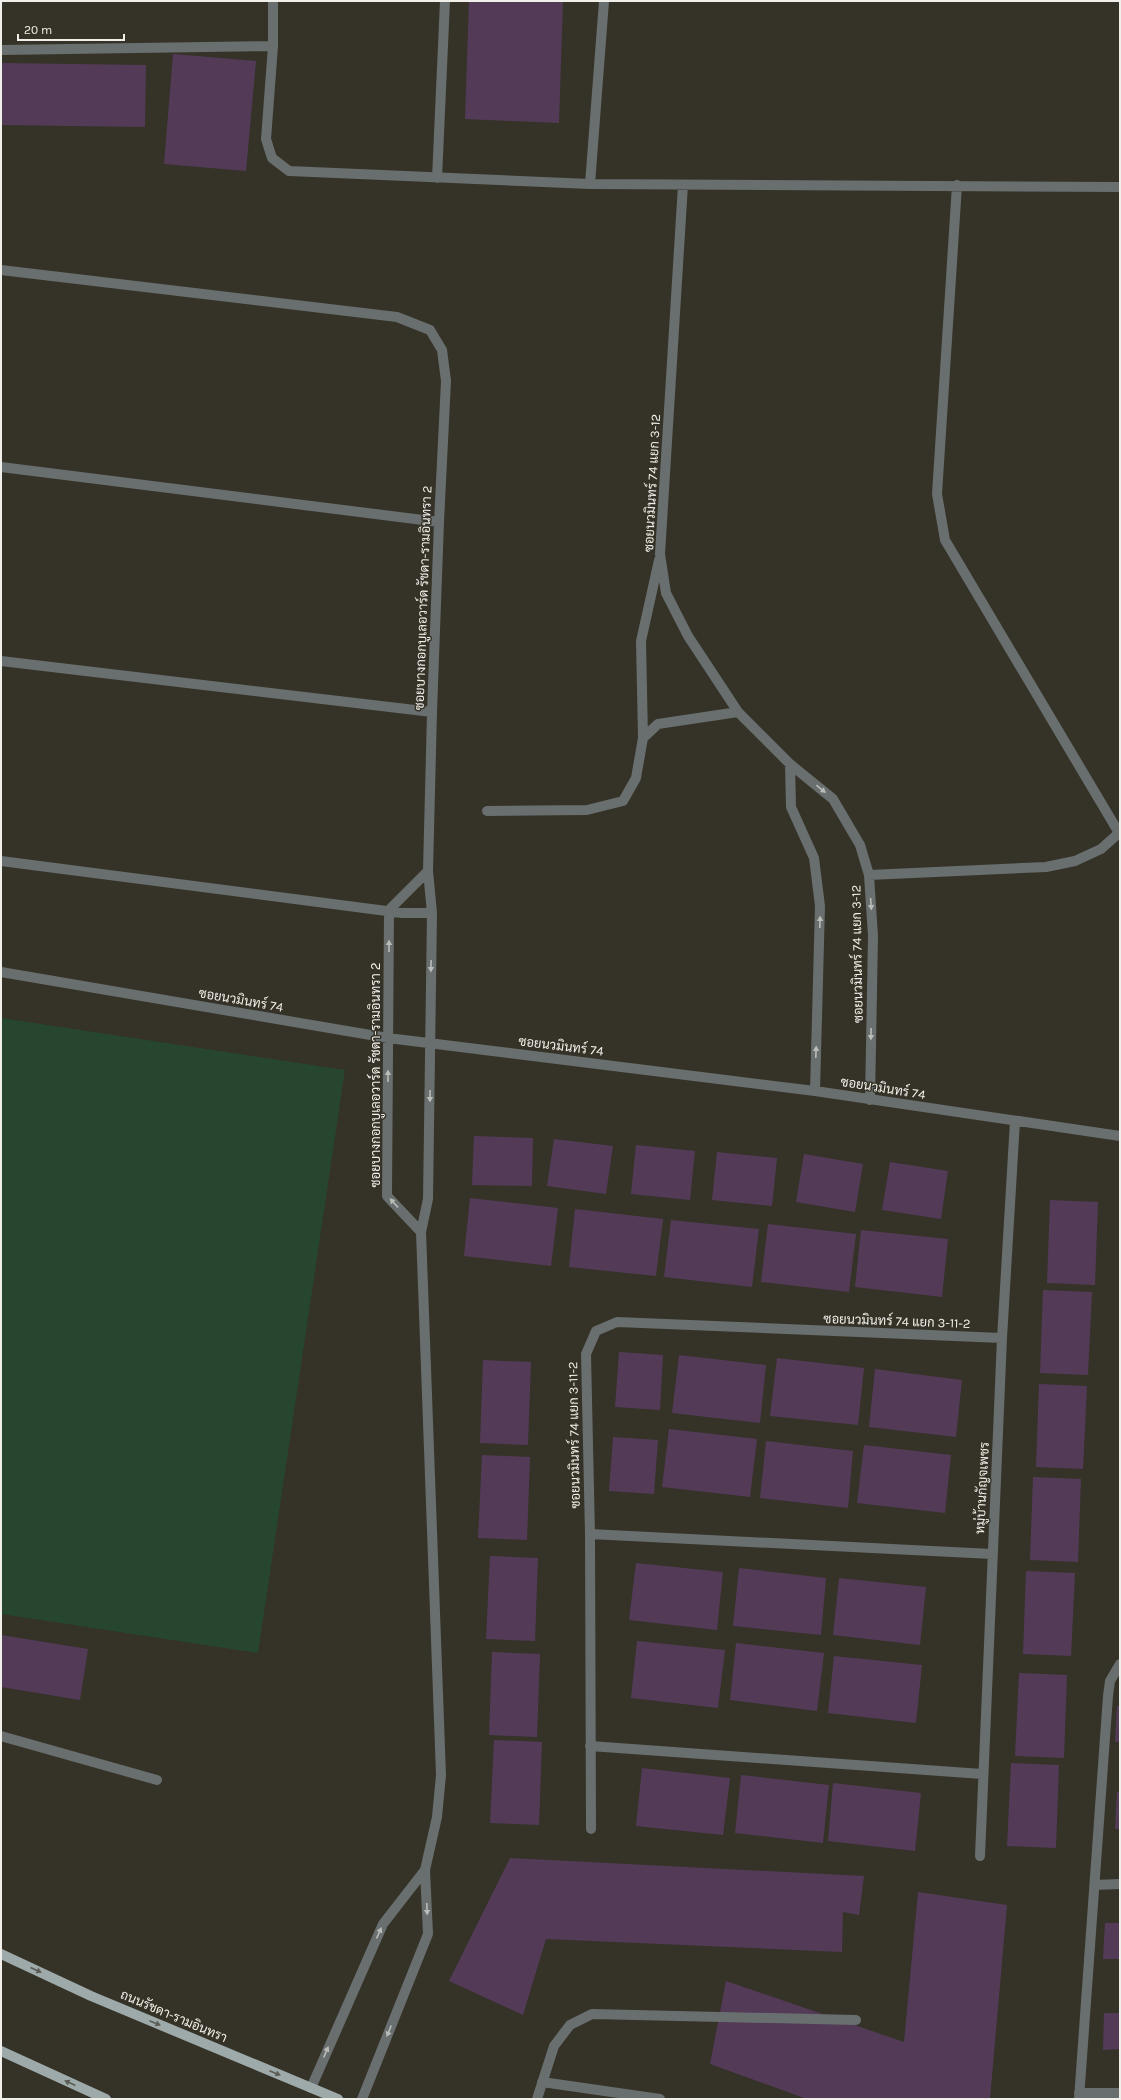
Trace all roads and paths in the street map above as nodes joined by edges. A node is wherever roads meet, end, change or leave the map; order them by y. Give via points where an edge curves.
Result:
1 (274, 1) edge
2 (445, 1) edge
3 (604, 1) edge
4 (273, 46) junction
5 (1, 50) edge
6 (437, 178) junction
7 (590, 184) junction
8 (957, 185) junction
9 (683, 186) junction
10 (1120, 187) edge
11 (1, 270) edge
12 (1, 467) edge
13 (439, 522) junction
14 (660, 554) junction
15 (1, 661) edge
16 (432, 712) junction
17 (738, 712) junction
18 (643, 738) junction
19 (790, 764) junction
20 (487, 811) dead end
21 (1119, 831) edge
22 (1, 861) edge
23 (428, 871) junction
24 (869, 875) junction
25 (389, 911) junction
26 (432, 913) junction
27 (1, 972) edge
28 (388, 1038) junction
29 (430, 1043) junction
30 (815, 1091) junction
31 (870, 1100) junction
32 (1015, 1121) junction
33 (1120, 1136) edge
34 (421, 1232) junction
35 (1002, 1338) junction
36 (590, 1534) junction
37 (992, 1554) junction
38 (1120, 1664) edge
39 (1, 1736) edge
40 (590, 1746) junction
41 (982, 1774) junction
42 (157, 1780) dead end
43 (591, 1829) dead end
44 (980, 1856) dead end
45 (425, 1870) junction
46 (1120, 1884) edge
47 (1095, 1885) junction
48 (1, 1954) edge
49 (856, 2020) dead end
50 (1, 2051) edge
51 (542, 2082) junction
52 (311, 2088) junction
53 (1120, 2093) edge
54 (1079, 2096) edge
55 (106, 2099) edge
56 (338, 2099) edge
57 (362, 2099) edge
58 (537, 2099) edge
59 (660, 2099) edge

1 - 4 street
2 - 6 street
3 - 7 street
4 - 5 street
4 - 6 street via 266,139 272,158 289,172
6 - 7 street
7 - 9 street
8 - 9 street
8 - 10 street
8 - 21 street via 937,494 945,540
9 - 14 street, ซอยนวมินทร์ 74 แยก 3-12
11 - 13 street, ซอยบางกอกบูเลอวาร์ด รัชดา-รามอินทรา 2 via 398,317 430,330 442,350 446,381
12 - 13 street
13 - 16 street, ซอยบางกอกบูเลอวาร์ด รัชดา-รามอินทรา 2
14 - 17 street, ซอยนวมินทร์ 74 แยก 3-12 via 666,593 688,636
14 - 18 street via 641,641
15 - 16 street
16 - 23 street, ซอยบางกอกบูเลอวาร์ด รัชดา-รามอินทรา 2
17 - 18 street via 658,724
17 - 19 street, ซอยนวมินทร์ 74 แยก 3-12
18 - 20 street via 636,778 623,801 587,810
19 -> 24 street, ซอยนวมินทร์ 74 แยก 3-12 via 833,799 860,845
30 -> 19 street via 820,906 814,858 791,807
21 - 24 street via 1101,849 1075,861 1046,868
22 - 25 street
23 - 25 street
23 - 26 street, ซอยบางกอกบูเลอวาร์ด รัชดา-รามอินทรา 2
24 -> 31 street, ซอยนวมินทร์ 74 แยก 3-12 via 873,936
25 - 26 street
28 -> 25 street, ซอยบางกอกบูเลอวาร์ด รัชดา-รามอินทรา 2
26 -> 29 street, ซอยบางกอกบูเลอวาร์ด รัชดา-รามอินทรา 2
27 - 28 street, ซอยนวมินทร์ 74
28 - 29 street, ซอยนวมินทร์ 74
34 -> 28 street, ซอยบางกอกบูเลอวาร์ด รัชดา-รามอินทรา 2 via 387,1196
29 - 30 street, ซอยนวมินทร์ 74
29 -> 34 street, ซอยบางกอกบูเลอวาร์ด รัชดา-รามอินทรา 2 via 428,1199
30 - 31 street, ซอยนวมินทร์ 74
31 - 32 street, ซอยนวมินทร์ 74
32 - 33 street, ซอยนวมินทร์ 74
32 - 35 street, หมู่บ้านกัญจเพชร
34 - 45 street via 441,1775 437,1817
35 - 36 street, ซอยนวมินทร์ 74 แยก 3-11-2 via 617,1322 596,1331 586,1354
35 - 37 street, หมู่บ้านกัญจเพชร
36 - 37 street
36 - 40 street, ซอยนวมินทร์ 74 แยก 3-11-2
37 - 41 street, หมู่บ้านกัญจเพชร
38 - 47 street via 1110,1681 1108,1696
39 - 42 street
40 - 41 street
40 - 43 street, ซอยนวมินทร์ 74 แยก 3-11-2
41 - 44 street, หมู่บ้านกัญจเพชร
52 -> 45 street via 383,1924
45 -> 57 street via 428,1934
46 - 47 street
47 - 54 street
48 -> 52 main road, ถนนรัชดา-รามอินทรา via 91,1996
49 - 51 street via 592,2014 570,2025 554,2046
55 -> 50 main road
51 - 58 street
51 - 59 street
52 - 56 main road, ถนนรัชดา-รามอินทรา
53 - 54 street

